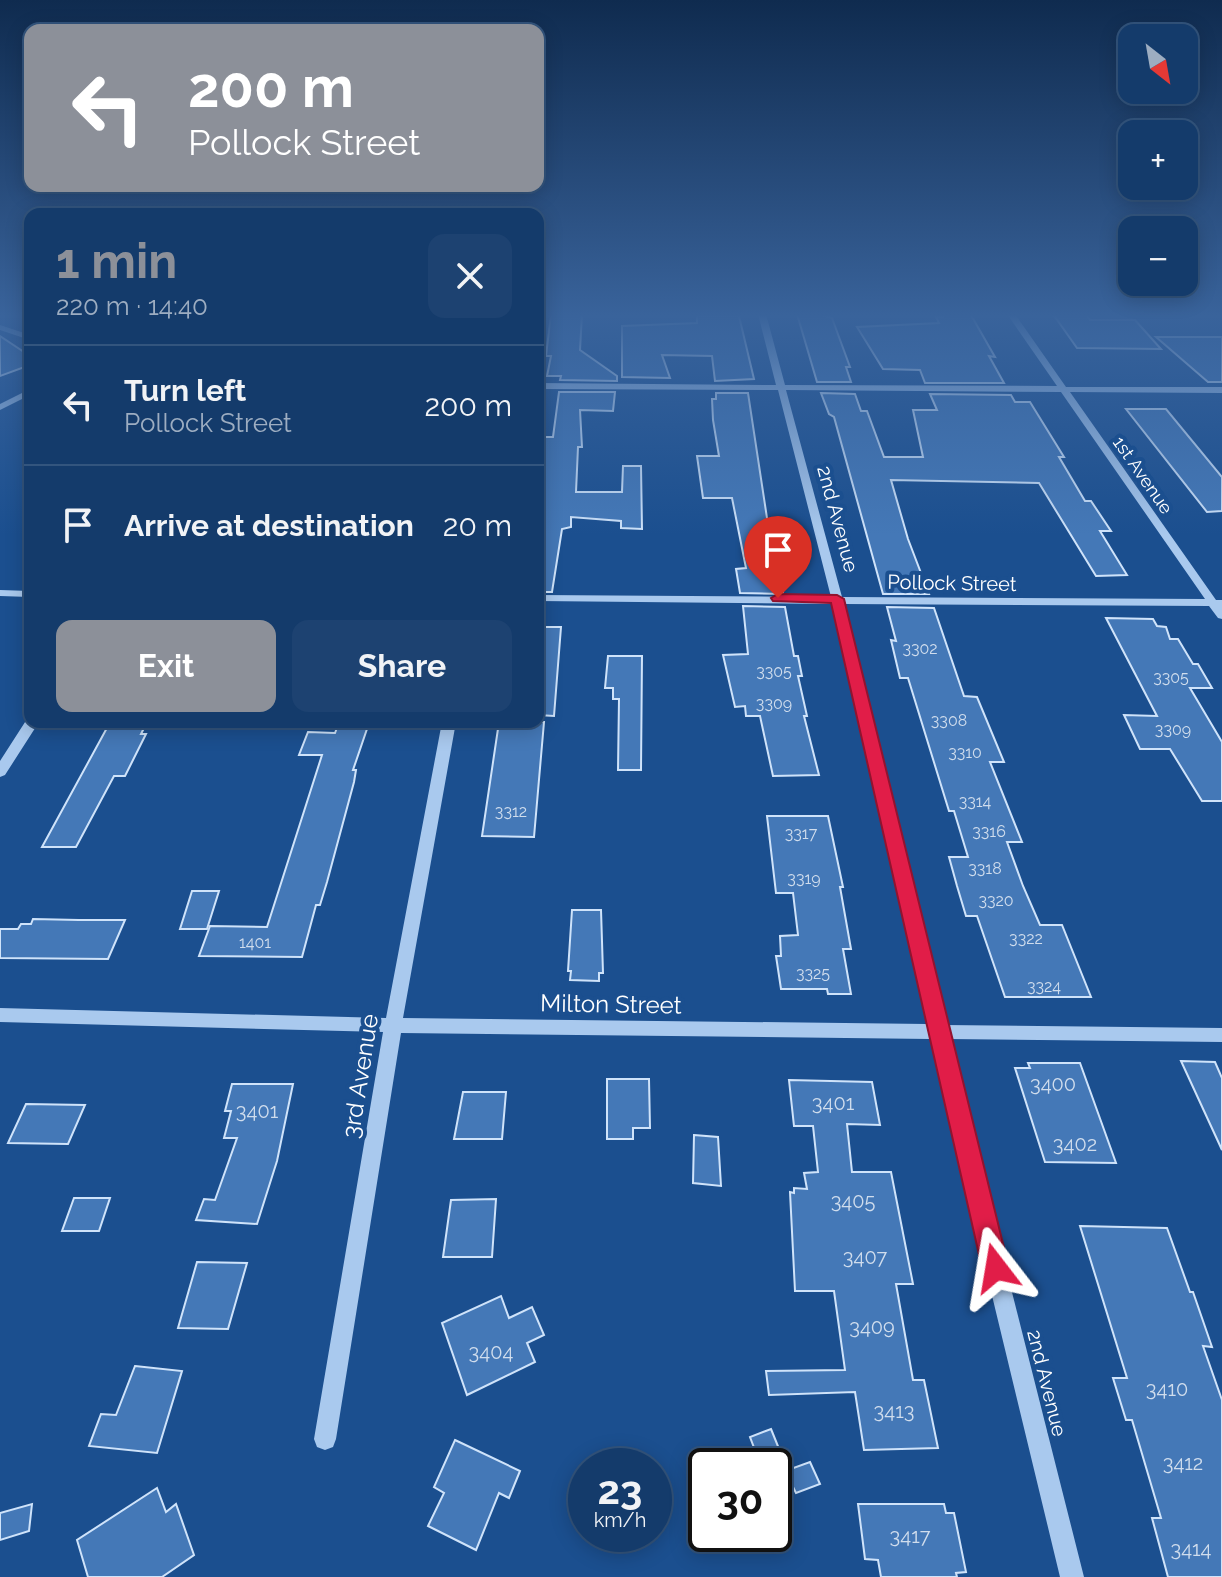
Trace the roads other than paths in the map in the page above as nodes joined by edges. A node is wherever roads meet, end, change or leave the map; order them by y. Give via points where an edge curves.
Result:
1 (731, 388) edge
2 (780, 388) junction
3 (1064, 389) junction
4 (1222, 390) edge
5 (24, 395) edge
6 (0, 407) edge
7 (0, 593) edge
8 (24, 594) edge
9 (544, 598) edge
10 (837, 599) junction
11 (1217, 603) edge
12 (1222, 616) edge
13 (28, 728) edge
14 (448, 728) edge
15 (0, 772) edge
16 (0, 1015) edge
17 (393, 1026) junction
18 (938, 1033) junction
19 (1222, 1035) edge
20 (325, 1439) dead end
21 (1072, 1577) edge

1 - 2 street
2 - 3 street
2 - 10 street, 2nd Avenue
3 - 4 street
3 - 11 street, 1st Avenue
5 - 6 street
7 - 8 street
9 - 10 street, Pollock Street
10 - 11 street, Pollock Street
10 - 18 street, 2nd Avenue
11 - 12 street, 1st Avenue
13 - 15 street
14 - 17 street, 3rd Avenue
16 - 17 street, Milton Street
17 - 18 street, Milton Street
17 - 20 street, 3rd Avenue
18 - 19 street, Milton Street
18 - 21 street, 2nd Avenue

